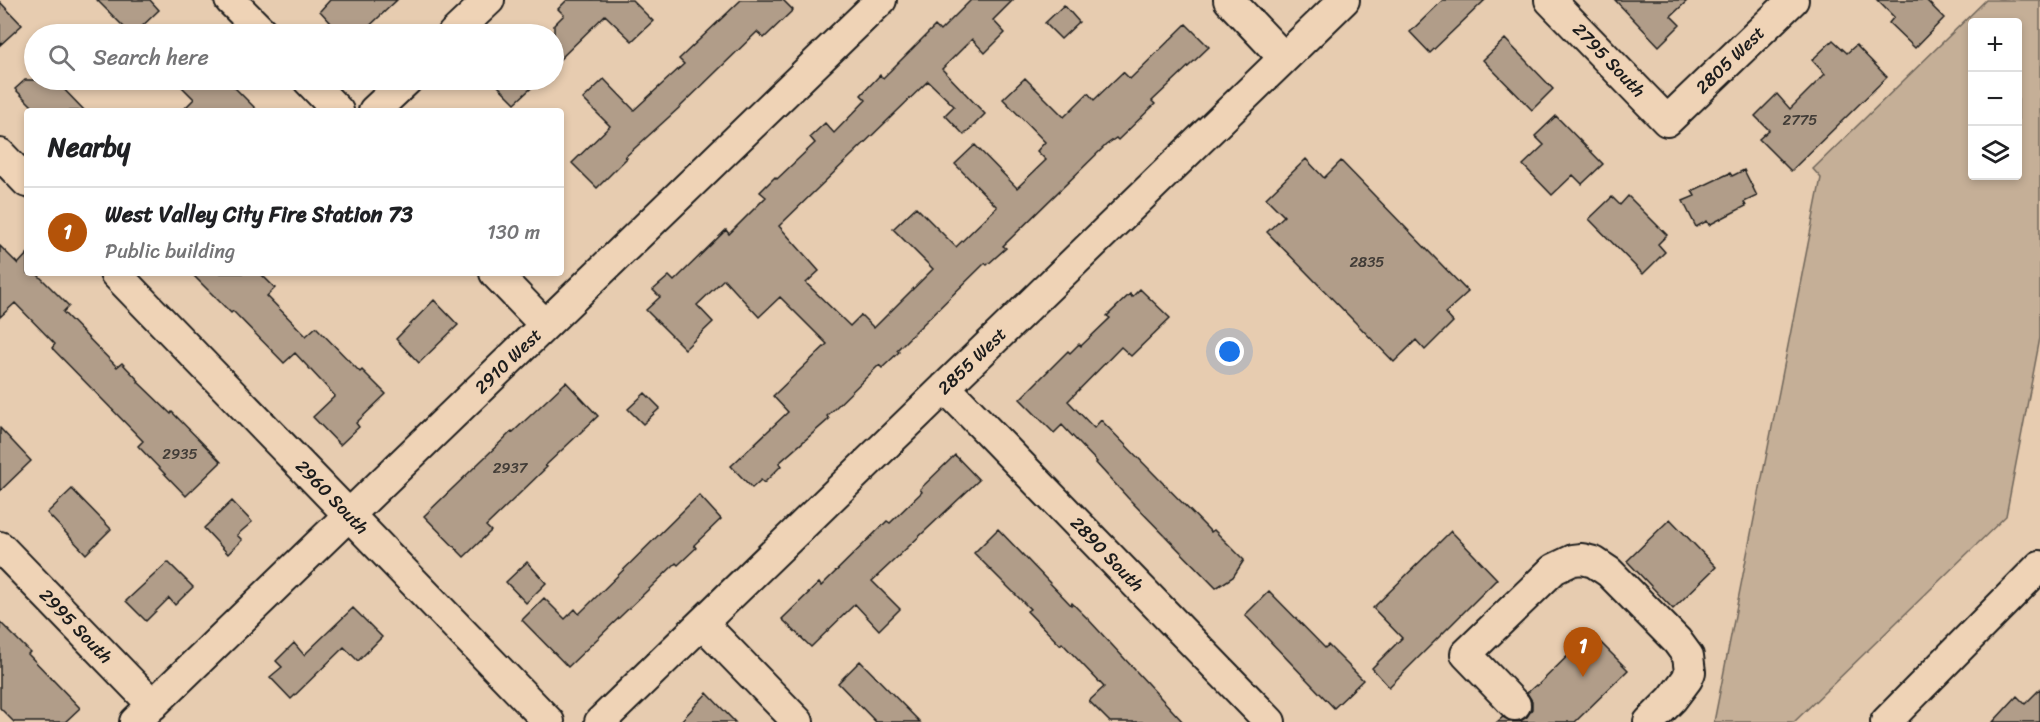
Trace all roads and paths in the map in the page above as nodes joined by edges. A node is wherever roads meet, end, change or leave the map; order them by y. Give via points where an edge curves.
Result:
1 (230, 0) edge
2 (489, 0) edge
3 (881, 0) edge
4 (1228, 0) edge
5 (1344, 0) edge
6 (1550, 0) edge
7 (1793, 0) edge
8 (254, 24) edge
9 (464, 24) edge
10 (1284, 58) junction
11 (318, 90) edge
12 (396, 90) edge
13 (335, 108) edge
14 (377, 108) edge
15 (1667, 121) joint
16 (0, 154) edge
17 (24, 179) edge
18 (118, 276) edge
19 (498, 276) edge
20 (545, 325) junction
21 (945, 387) junction
22 (349, 515) junction
23 (0, 547) edge
24 (2040, 566) edge
25 (702, 623) junction
26 (1515, 705) dead end
27 (144, 713) edge
28 (549, 722) edge
29 (600, 722) edge
30 (798, 722) edge
31 (1270, 722) edge
32 (1649, 722) edge
33 (1886, 722) edge

1 - 8 street
2 - 9 street
3 - 20 street, 2910 West
4 - 10 street
5 - 10 street, 2855 West
6 - 15 street, 2795 South
7 - 15 street, 2805 West
10 - 21 street, 2855 West
11 - 13 street
12 - 14 street
16 - 17 street
18 - 22 street, 2960 South
19 - 20 street
20 - 22 street, 2910 West
21 - 25 street, 2855 West
21 - 31 street, 2890 South
22 - 27 street, 2910 West
22 - 28 street, 2960 South
23 - 27 street, 2995 South
24 - 33 street
25 - 29 street, 2855 West
25 - 30 street
26 - 32 street via 1466,654 1554,569 1582,559 1609,572 1688,656 1687,680

